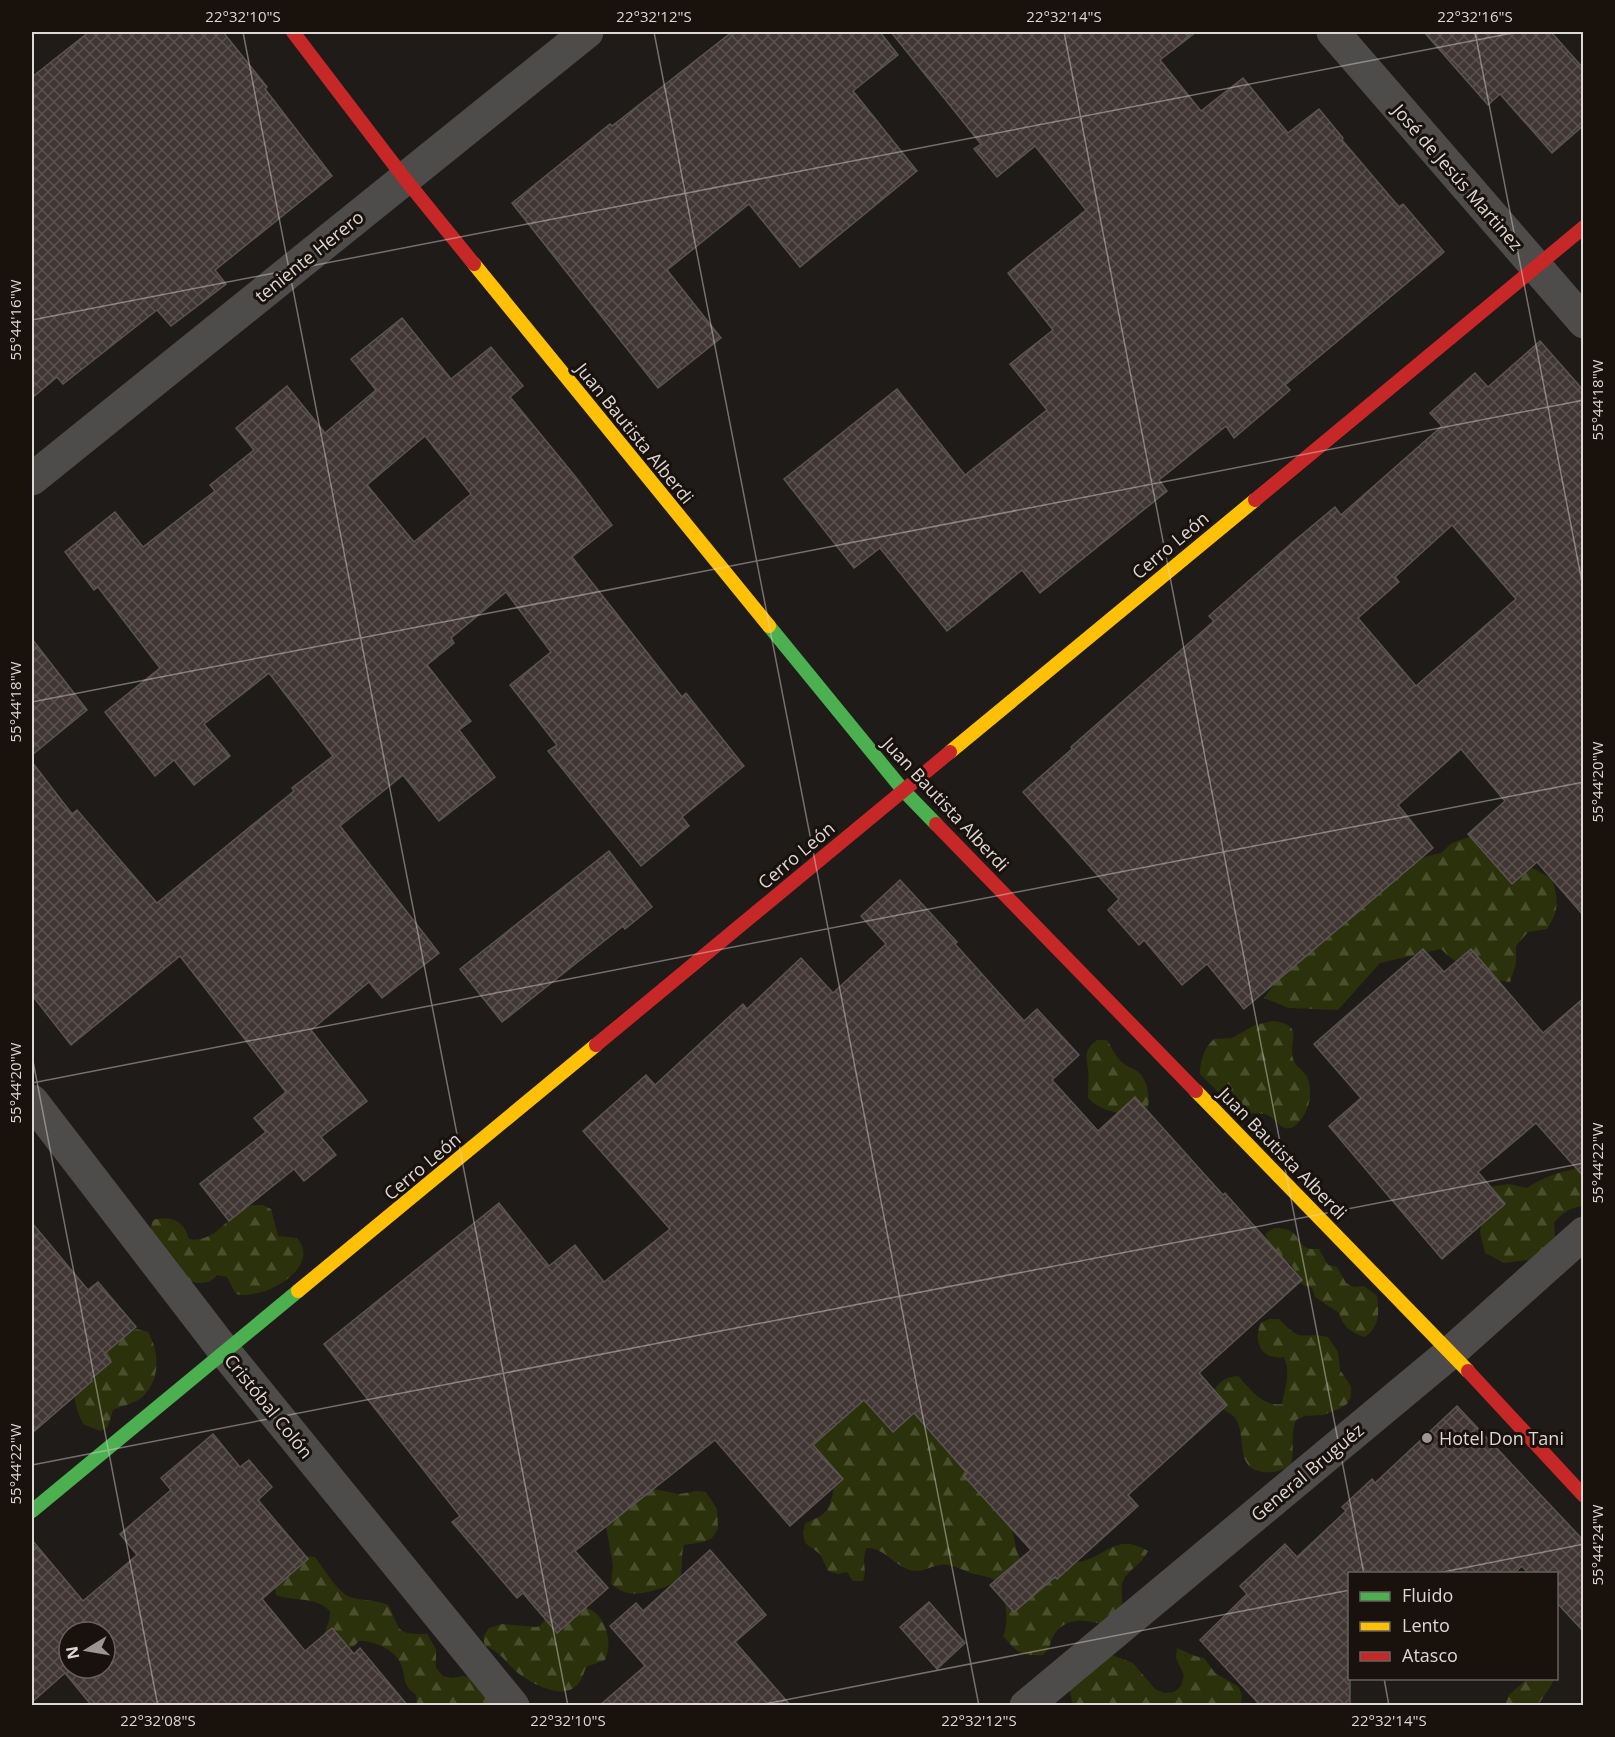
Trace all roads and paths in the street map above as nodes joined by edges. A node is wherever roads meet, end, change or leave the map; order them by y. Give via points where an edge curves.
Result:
1 (292, 32) edge
2 (586, 32) edge
3 (1333, 32) edge
4 (405, 179) junction
5 (1584, 227) edge
6 (1534, 267) junction
7 (1584, 322) edge
8 (32, 479) edge
9 (903, 790) junction
10 (32, 1101) edge
11 (1584, 1233) edge
12 (225, 1352) junction
13 (1451, 1352) junction
14 (1584, 1496) edge
15 (32, 1510) edge
16 (513, 1706) edge
17 (1026, 1706) edge

1 - 4 street, Juan Bautista Alberdi
2 - 4 street, teniente Herero
3 - 6 street, José de Jesús Martinez
4 - 8 street, teniente Herero
4 - 9 street, Juan Bautista Alberdi
5 - 6 street, Cerro León
6 - 7 street, José de Jesús Martinez
6 - 9 street, Cerro León
9 - 12 street, Cerro León
9 - 13 street, Juan Bautista Alberdi
10 - 12 street, Cristóbal Colón
11 - 13 street, General Bruguéz
12 - 15 street, Cerro León
12 - 16 street, Cristóbal Colón
13 - 14 street, Juan Bautista Alberdi
13 - 17 street, General Bruguéz

